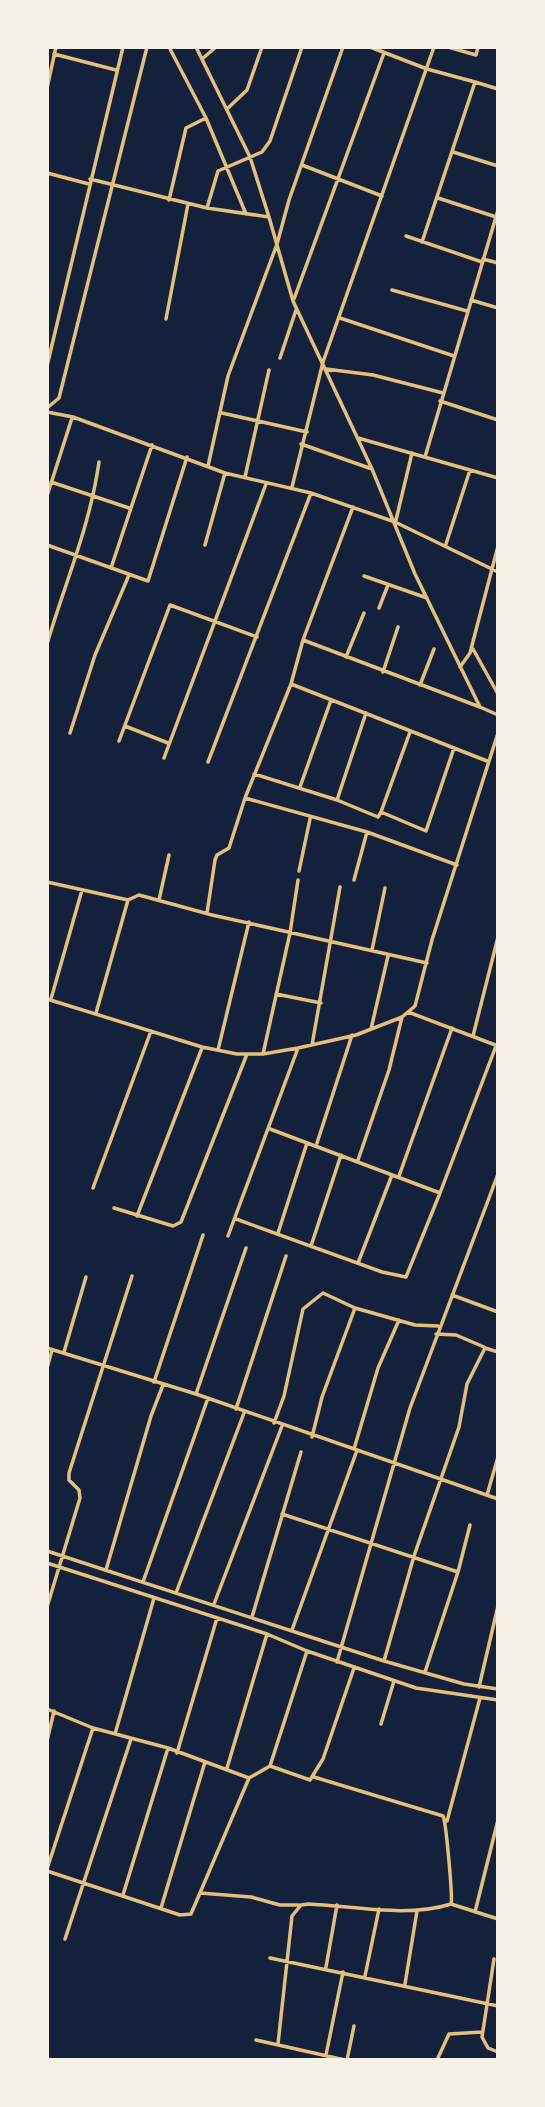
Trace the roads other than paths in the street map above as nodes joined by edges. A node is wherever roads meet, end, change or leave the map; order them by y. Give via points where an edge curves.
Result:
1 (55, 47) edge
2 (123, 47) edge
3 (147, 47) edge
4 (169, 47) edge
5 (196, 47) edge
6 (216, 47) edge
7 (262, 47) edge
8 (302, 47) edge
9 (343, 47) edge
10 (370, 47) edge
11 (434, 47) edge
12 (448, 47) edge
13 (478, 47) edge
14 (384, 53) junction
15 (54, 54) junction
16 (202, 59) junction
17 (427, 69) junction
18 (117, 70) junction
19 (475, 82) junction
20 (47, 88) edge
21 (498, 89) edge
22 (227, 109) junction
23 (206, 118) junction
24 (453, 152) junction
25 (250, 157) junction
26 (302, 165) junction
27 (498, 166) edge
28 (226, 167) junction
29 (47, 174) edge
30 (338, 179) junction
31 (90, 182) junction
32 (111, 185) junction
33 (382, 196) junction
34 (438, 198) junction
35 (169, 200) junction
36 (188, 204) junction
37 (207, 208) junction
38 (498, 210) edge
39 (246, 214) junction
40 (269, 217) junction
41 (497, 217) edge
42 (406, 236) dead end
43 (422, 242) junction
44 (277, 244) junction
45 (483, 261) junction
46 (498, 263) edge
47 (392, 290) dead end
48 (471, 300) junction
49 (293, 301) junction
50 (498, 308) edge
51 (297, 309) junction
52 (467, 311) junction
53 (339, 318) junction
54 (166, 319) dead end
55 (454, 356) junction
56 (280, 358) dead end
57 (323, 362) junction
58 (47, 366) edge
59 (326, 369) junction
60 (269, 370) dead end
61 (443, 393) junction
62 (440, 401) junction
63 (47, 410) edge
64 (222, 413) junction
65 (73, 418) junction
66 (498, 419) edge
67 (257, 421) junction
68 (307, 432) junction
69 (358, 438) junction
70 (301, 444) junction
71 (152, 445) junction
72 (412, 453) junction
73 (187, 457) junction
74 (425, 457) junction
75 (99, 462) dead end
76 (208, 466) junction
77 (372, 469) junction
78 (470, 470) junction
79 (225, 473) junction
80 (245, 477) junction
81 (498, 478) edge
82 (51, 482) junction
83 (266, 483) junction
84 (292, 488) junction
85 (311, 493) junction
86 (47, 496) edge
87 (94, 497) junction
88 (354, 507) junction
89 (130, 508) junction
90 (395, 522) junction
91 (47, 545) edge
92 (205, 545) dead end
93 (445, 545) junction
94 (498, 546) edge
95 (78, 556) junction
96 (111, 568) junction
97 (491, 568) junction
98 (498, 572) edge
99 (129, 575) junction
100 (363, 576) dead end
101 (388, 585) junction
102 (427, 598) junction
103 (379, 608) dead end
104 (364, 613) dead end
105 (47, 621) edge
106 (215, 621) junction
107 (53, 623) junction
108 (398, 627) dead end
109 (257, 637) junction
110 (303, 640) junction
111 (47, 644) edge
112 (472, 648) junction
113 (434, 649) dead end
114 (346, 657) junction
115 (460, 667) junction
116 (383, 672) junction
117 (291, 684) junction
118 (420, 685) junction
119 (498, 694) edge
120 (331, 700) junction
121 (480, 707) junction
122 (366, 713) junction
123 (498, 715) edge
124 (125, 726) junction
125 (411, 732) junction
126 (70, 733) dead end
127 (498, 733) edge
128 (119, 741) dead end
129 (168, 743) junction
130 (454, 748) junction
131 (164, 758) dead end
132 (487, 761) junction
133 (208, 762) dead end
134 (254, 774) junction
135 (300, 787) junction
136 (245, 798) junction
137 (337, 800) junction
138 (381, 812) junction
139 (310, 818) junction
140 (367, 832) junction
141 (169, 855) dead end
142 (457, 865) junction
143 (299, 871) dead end
144 (298, 880) dead end
145 (354, 880) dead end
146 (47, 882) edge
147 (340, 887) dead end
148 (385, 888) dead end
149 (82, 890) junction
150 (128, 900) junction
151 (159, 900) junction
152 (206, 913) junction
153 (249, 922) junction
154 (290, 933) junction
155 (498, 937) edge
156 (331, 942) junction
157 (372, 950) junction
158 (388, 956) junction
159 (427, 962) junction
160 (276, 993) junction
161 (49, 999) edge
162 (321, 1003) junction
163 (408, 1012) junction
164 (96, 1013) junction
165 (402, 1017) junction
166 (452, 1028) junction
167 (371, 1029) junction
168 (151, 1031) junction
169 (352, 1035) junction
170 (473, 1036) junction
171 (312, 1045) junction
172 (497, 1046) edge
173 (202, 1047) junction
174 (298, 1048) junction
175 (218, 1050) junction
176 (247, 1054) junction
177 (263, 1054) junction
178 (270, 1129) junction
179 (307, 1143) junction
180 (317, 1144) junction
181 (341, 1155) junction
182 (358, 1160) junction
183 (498, 1174) edge
184 (392, 1175) junction
185 (399, 1176) junction
186 (93, 1188) dead end
187 (440, 1193) junction
188 (114, 1208) dead end
189 (137, 1216) junction
190 (236, 1219) junction
191 (278, 1233) junction
192 (203, 1236) dead end
193 (228, 1236) dead end
194 (310, 1246) junction
195 (246, 1248) dead end
196 (286, 1256) dead end
197 (358, 1263) junction
198 (132, 1276) dead end
199 (86, 1277) dead end
200 (453, 1295) junction
201 (355, 1308) junction
202 (498, 1312) edge
203 (399, 1320) junction
204 (439, 1326) junction
205 (436, 1334) junction
206 (485, 1348) junction
207 (50, 1349) edge
208 (64, 1352) junction
209 (498, 1352) edge
210 (104, 1365) junction
211 (47, 1368) edge
212 (154, 1382) junction
213 (163, 1385) junction
214 (196, 1394) junction
215 (208, 1398) junction
216 (236, 1409) junction
217 (244, 1413) junction
218 (274, 1423) junction
219 (282, 1426) junction
220 (313, 1437) junction
221 (355, 1451) junction
222 (301, 1452) dead end
223 (498, 1457) edge
224 (396, 1465) junction
225 (442, 1479) junction
226 (487, 1495) junction
227 (498, 1499) edge
228 (282, 1514) junction
229 (470, 1525) dead end
230 (327, 1530) junction
231 (371, 1542) junction
232 (47, 1551) edge
233 (64, 1556) junction
234 (414, 1556) junction
235 (47, 1563) edge
236 (61, 1567) junction
237 (106, 1570) junction
238 (458, 1572) junction
239 (143, 1582) junction
240 (176, 1593) junction
241 (154, 1598) junction
242 (214, 1605) junction
243 (498, 1606) edge
244 (47, 1608) edge
245 (252, 1617) junction
246 (217, 1618) junction
247 (292, 1630) junction
248 (267, 1634) junction
249 (342, 1647) junction
250 (307, 1651) junction
251 (384, 1661) junction
252 (337, 1662) junction
253 (354, 1668) junction
254 (425, 1672) junction
255 (394, 1681) junction
256 (479, 1687) junction
257 (498, 1689) edge
258 (480, 1698) junction
259 (498, 1700) edge
260 (47, 1709) edge
261 (54, 1711) junction
262 (381, 1724) dead end
263 (93, 1728) junction
264 (115, 1734) junction
265 (131, 1739) junction
266 (47, 1741) edge
267 (169, 1748) junction
268 (177, 1753) junction
269 (205, 1761) junction
270 (270, 1766) junction
271 (227, 1768) junction
272 (314, 1777) junction
273 (248, 1778) junction
274 (447, 1821) junction
275 (498, 1821) edge
276 (47, 1870) edge
277 (83, 1884) junction
278 (200, 1893) junction
279 (123, 1895) junction
280 (451, 1904) junction
281 (301, 1905) junction
282 (337, 1905) junction
283 (161, 1908) junction
284 (379, 1909) junction
285 (418, 1910) junction
286 (475, 1912) junction
287 (498, 1919) edge
288 (65, 1939) dead end
289 (270, 1958) dead end
290 (494, 1959) dead end
291 (287, 1960) junction
292 (326, 1968) junction
293 (343, 1971) junction
294 (365, 1976) junction
295 (405, 1984) junction
296 (488, 2003) junction
297 (498, 2006) edge
298 (354, 2026) dead end
299 (482, 2032) junction
300 (256, 2040) dead end
301 (278, 2044) junction
302 (498, 2052) edge
303 (326, 2055) junction
304 (346, 2060) edge
305 (437, 2060) edge

1 - 15 street
2 - 18 street
3 - 32 street
4 - 23 street
5 - 16 street
6 - 16 street
7 - 22 street via 247,90
8 - 25 street via 270,141 262,152
9 - 26 street
10 - 14 street
11 - 17 street
12 - 13 street via 476,55
14 - 17 street
14 - 30 street
15 - 18 street
15 - 20 street
16 - 22 street
17 - 19 street
17 - 33 street
18 - 31 street
19 - 21 street
19 - 24 street
22 - 25 street
23 - 28 street
23 - 35 street via 186,128
24 - 27 street
24 - 34 street
25 - 28 street
25 - 40 street
26 - 30 street
26 - 44 street
28 - 37 street via 218,171
28 - 39 street
29 - 31 street
30 - 33 street
30 - 49 street
31 - 32 street
31 - 58 street
32 - 35 street
32 - 63 street via 60,398
33 - 53 street
34 - 41 street
34 - 43 street
35 - 36 street
36 - 37 street
36 - 54 street
37 - 39 street
38 - 41 street
39 - 40 street
40 - 44 street
41 - 45 street
42 - 43 street
43 - 45 street
44 - 49 street
44 - 64 street via 228,376
45 - 46 street
45 - 48 street
47 - 52 street
48 - 50 street
48 - 52 street
49 - 51 street
51 - 56 street
51 - 57 street
52 - 55 street
53 - 55 street
53 - 57 street
55 - 61 street
57 - 59 street
57 - 68 street
59 - 61 street via 373,375
59 - 69 street
60 - 67 street
61 - 62 street
62 - 66 street
62 - 74 street
63 - 65 street
64 - 67 street
64 - 76 street
65 - 71 street
65 - 82 street
67 - 68 street
67 - 80 street
68 - 70 street
69 - 72 street
69 - 77 street
70 - 77 street
70 - 84 street
71 - 73 street
71 - 89 street
72 - 74 street
72 - 90 street
73 - 76 street
73 - 99 street via 148,581
74 - 78 street
75 - 87 street
76 - 79 street
77 - 90 street
78 - 81 street
78 - 93 street
79 - 80 street
79 - 92 street
80 - 83 street
82 - 86 street
82 - 87 street
83 - 84 street
83 - 106 street
84 - 85 street
85 - 88 street
85 - 109 street
87 - 89 street
87 - 95 street
88 - 90 street
88 - 110 street
89 - 96 street
90 - 93 street
90 - 102 street
91 - 95 street
93 - 97 street
94 - 97 street
95 - 96 street
95 - 107 street
96 - 99 street
97 - 98 street
97 - 112 street
99 - 126 street via 95,655
100 - 101 street
101 - 102 street
101 - 103 street
102 - 115 street
104 - 114 street
105 - 107 street
106 - 109 street
106 - 124 street via 170,605
106 - 129 street
107 - 111 street
108 - 116 street
109 - 133 street
110 - 114 street
110 - 117 street
112 - 115 street
112 - 119 street
113 - 118 street
114 - 116 street
115 - 121 street
116 - 118 street
117 - 120 street
117 - 134 street
118 - 121 street
120 - 122 street
120 - 135 street
121 - 123 street
122 - 125 street
122 - 137 street
124 - 128 street
124 - 129 street
125 - 130 street
125 - 138 street
127 - 132 street
129 - 131 street
130 - 132 street
130 - 138 street via 426,831
132 - 142 street
134 - 135 street
134 - 136 street
135 - 137 street
136 - 139 street
136 - 152 street via 229,848 216,855
137 - 138 street via 378,817
139 - 140 street
139 - 143 street
140 - 142 street
140 - 145 street
141 - 151 street
142 - 159 street
144 - 154 street
146 - 149 street
147 - 156 street
148 - 157 street
149 - 150 street
149 - 161 street
150 - 151 street via 139,895
150 - 164 street
151 - 152 street
152 - 153 street
153 - 154 street
153 - 175 street
154 - 156 street
154 - 160 street
155 - 170 street
156 - 157 street
156 - 162 street
157 - 158 street
158 - 159 street
158 - 167 street
159 - 163 street via 415,1006
160 - 162 street
160 - 177 street
161 - 164 street
162 - 171 street
163 - 165 street
163 - 166 street
164 - 168 street
165 - 167 street
165 - 182 street
166 - 170 street
166 - 185 street
167 - 169 street
168 - 173 street
168 - 186 street
169 - 171 street
169 - 180 street
170 - 172 street
171 - 174 street
172 - 187 street
173 - 175 street
173 - 189 street
174 - 177 street
174 - 178 street
175 - 176 street
176 - 177 street
176 - 189 street via 185,1217 173,1226
178 - 179 street
178 - 190 street
179 - 180 street
179 - 191 street
180 - 181 street
181 - 182 street
181 - 194 street
182 - 184 street
183 - 200 street
184 - 185 street
184 - 197 street
185 - 187 street
187 - 197 street via 406,1277
188 - 189 street
190 - 191 street
190 - 193 street
191 - 194 street
192 - 212 street
194 - 197 street
195 - 214 street
196 - 216 street
198 - 210 street
199 - 208 street
200 - 202 street
200 - 204 street
201 - 203 street
201 - 218 street via 323,1293 303,1309
201 - 220 street via 322,1397
203 - 204 street
203 - 221 street via 378,1368
204 - 205 street
205 - 206 street via 456,1335
205 - 224 street
206 - 209 street
206 - 225 street via 467,1384
207 - 208 street
207 - 211 street
208 - 210 street
210 - 212 street
210 - 233 street via 69,1473 80,1498
212 - 213 street
213 - 214 street
213 - 237 street
214 - 215 street
215 - 216 street
215 - 239 street
216 - 217 street
217 - 218 street
217 - 240 street
218 - 219 street
219 - 220 street
219 - 242 street
220 - 221 street
221 - 224 street
221 - 230 street
222 - 228 street
223 - 226 street
224 - 225 street
224 - 231 street
225 - 226 street
225 - 234 street
226 - 227 street
228 - 230 street
228 - 245 street
229 - 238 street
230 - 231 street
230 - 247 street
231 - 234 street
231 - 249 street
232 - 233 street
233 - 236 street
233 - 237 street
234 - 238 street
234 - 251 street
235 - 236 street
236 - 241 street
236 - 244 street
237 - 239 street
238 - 254 street
239 - 240 street
240 - 242 street
241 - 246 street
241 - 264 street
242 - 245 street
243 - 256 street
245 - 247 street
246 - 248 street
246 - 268 street
247 - 249 street
248 - 250 street
248 - 271 street
249 - 251 street
249 - 252 street
250 - 252 street
250 - 270 street
251 - 254 street
252 - 253 street
253 - 255 street
253 - 272 street
254 - 256 street
255 - 258 street
255 - 262 street
256 - 257 street
258 - 259 street
258 - 274 street
260 - 261 street
261 - 263 street
261 - 266 street
263 - 264 street
263 - 276 street
264 - 265 street
265 - 267 street
265 - 277 street
267 - 268 street
267 - 279 street
268 - 269 street
269 - 271 street
269 - 283 street
270 - 272 street via 304,1780
270 - 273 street
271 - 273 street
272 - 274 street via 431,1811
273 - 278 street
274 - 280 street
275 - 286 street
276 - 277 street
277 - 279 street
277 - 288 street
278 - 281 street
278 - 283 street via 191,1914
279 - 283 street
280 - 285 street
280 - 286 street
281 - 282 street
281 - 291 street via 292,1916
282 - 284 street
282 - 292 street
284 - 285 street
284 - 294 street
285 - 295 street
286 - 287 street
289 - 291 street
290 - 296 street
291 - 292 street
291 - 301 street
292 - 293 street
293 - 294 street
293 - 303 street
294 - 295 street
295 - 296 street
296 - 297 street
296 - 299 street
298 - 304 street
299 - 302 street via 484,2043
299 - 305 street via 449,2034
300 - 301 street
301 - 303 street
303 - 304 street

